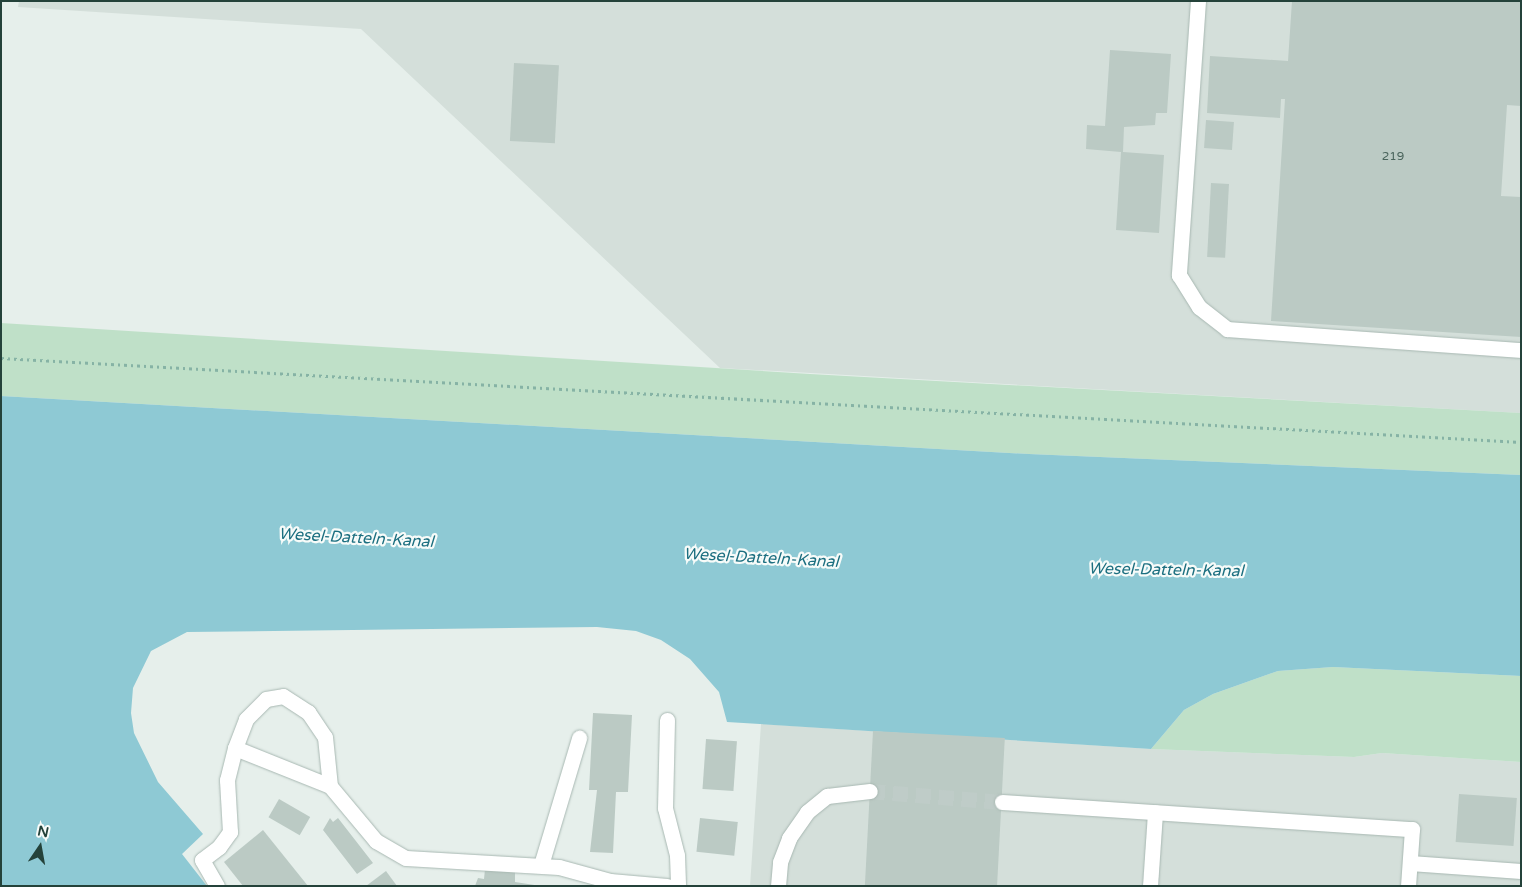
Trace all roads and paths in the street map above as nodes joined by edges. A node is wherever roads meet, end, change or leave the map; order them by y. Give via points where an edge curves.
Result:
1 (1198, 1) edge
2 (1521, 350) edge
3 (1, 358) edge
4 (1521, 442) edge
5 (668, 720) dead end
6 (579, 738) dead end
7 (235, 748) junction
8 (330, 786) junction
9 (870, 791) tunnel mouth
10 (1002, 802) tunnel mouth
11 (1155, 812) junction
12 (1410, 863) junction
13 (541, 865) junction
14 (1521, 872) edge
15 (217, 886) edge
16 (666, 886) edge
17 (678, 886) edge
18 (778, 886) edge
19 (1150, 886) edge
20 (1408, 886) edge

1 - 2 lane via 1179,274 1199,308 1227,330
3 - 4 path
5 - 17 lane via 665,808 677,855
6 - 13 lane
7 - 8 lane
7 - 8 lane via 246,719 266,698 283,696 308,712 325,736
7 - 15 lane via 226,780 230,832 219,847 202,860
8 - 13 lane via 376,841 406,858
9 - 18 lane via 828,796 808,812 789,838 780,862
10 - 11 lane
11 - 12 lane via 1412,829
11 - 19 lane
12 - 14 lane
12 - 20 lane
13 - 16 lane via 610,881

